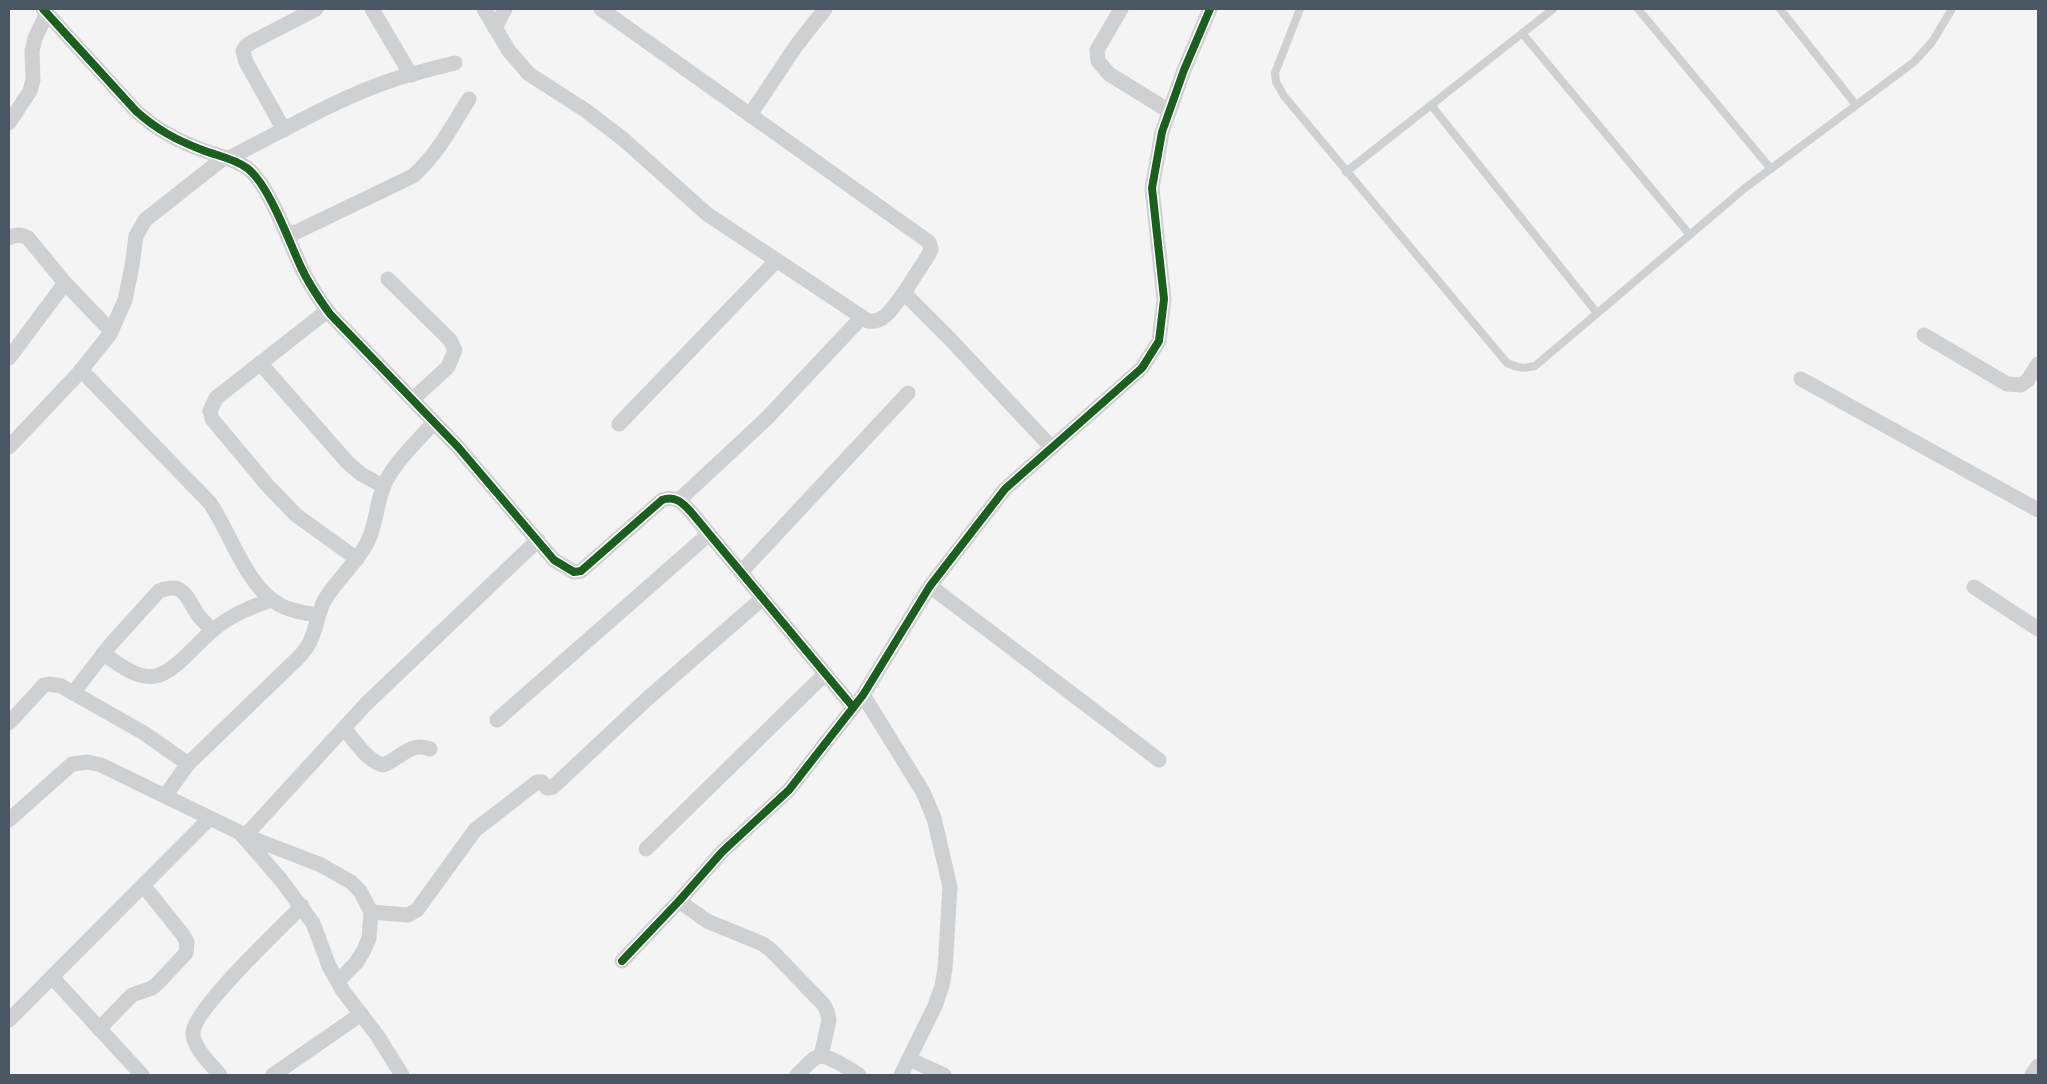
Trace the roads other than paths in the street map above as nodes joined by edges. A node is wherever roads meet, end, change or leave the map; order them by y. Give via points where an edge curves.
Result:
1 (316, 9) edge
2 (372, 9) edge
3 (484, 9) edge
4 (505, 9) edge
5 (601, 9) edge
6 (825, 9) edge
7 (1122, 9) edge
8 (1210, 9) edge
9 (1300, 9) edge
10 (1553, 9) edge
11 (1638, 9) edge
12 (1780, 9) edge
13 (1952, 9) edge
14 (45, 11) edge
15 (495, 28) junction
16 (1522, 33) junction
17 (455, 63) dead end
18 (411, 75) junction
19 (469, 99) dead end
20 (1856, 104) junction
21 (1431, 105) junction
22 (1169, 111) junction
23 (750, 115) junction
24 (9, 123) edge
25 (284, 130) junction
26 (227, 158) junction
27 (1771, 168) junction
28 (1346, 172) junction
29 (1690, 234) junction
30 (288, 236) junction
31 (9, 238) edge
32 (776, 261) junction
33 (388, 279) dead end
34 (65, 283) junction
35 (904, 293) junction
36 (327, 311) junction
37 (1597, 313) junction
38 (862, 317) junction
39 (112, 331) junction
40 (1924, 335) dead end
41 (9, 358) edge
42 (260, 363) junction
43 (2038, 364) edge
44 (81, 370) junction
45 (1801, 379) dead end
46 (908, 393) dead end
47 (413, 399) junction
48 (434, 422) junction
49 (619, 424) dead end
50 (9, 447) edge
51 (1052, 448) junction
52 (383, 486) junction
53 (679, 500) junction
54 (2038, 510) edge
55 (709, 534) junction
56 (538, 540) junction
57 (357, 559) junction
58 (741, 572) junction
59 (930, 586) junction
60 (1974, 587) dead end
61 (763, 598) junction
62 (271, 600) junction
63 (318, 615) junction
64 (2038, 629) edge
65 (212, 630) junction
66 (103, 654) junction
67 (825, 674) junction
68 (73, 694) junction
69 (862, 695) junction
70 (853, 707) junction
71 (497, 720) dead end
72 (9, 723) edge
73 (344, 728) junction
74 (430, 749) dead end
75 (1159, 760) dead end
76 (188, 764) junction
77 (165, 796) junction
78 (210, 818) junction
79 (9, 820) edge
80 (243, 833) junction
81 (646, 849) dead end
82 (143, 886) junction
83 (679, 901) junction
84 (302, 906) junction
85 (371, 912) junction
86 (622, 961) dead end
87 (52, 977) junction
88 (338, 981) junction
89 (361, 1014) junction
90 (9, 1020) edge
91 (99, 1029) junction
92 (821, 1056) junction
93 (909, 1059) junction
94 (2038, 1066) edge
95 (142, 1075) edge
96 (220, 1075) edge
97 (273, 1075) edge
98 (402, 1075) edge
99 (797, 1075) edge
100 (859, 1075) edge
101 (901, 1075) edge
102 (944, 1075) edge
103 (2032, 1075) edge

1 - 25 street via 252,42 243,51
2 - 18 street
3 - 15 street
4 - 15 street
5 - 23 street
6 - 23 street
7 - 22 street via 1097,50 1098,61 1109,74
8 - 22 street
9 - 28 lane via 1279,60 1276,82
10 - 16 lane
11 - 27 lane
12 - 20 lane
13 - 20 lane via 1932,42 1914,62
14 - 24 street via 32,51 30,90
14 - 26 street via 149,124 167,136
15 - 32 street via 509,51 530,74 585,110 707,214
16 - 21 lane
16 - 29 lane
17 - 18 street
18 - 25 street via 346,99
19 - 30 street via 436,151 412,176
20 - 27 lane
21 - 28 lane
21 - 37 lane
22 - 51 street via 1152,188 1164,299 1159,341 1142,368
23 - 35 street via 928,242 929,254
25 - 26 street
26 - 30 street via 248,168 259,180
26 - 39 street via 151,215 139,229 125,300
27 - 29 lane
28 - 37 lane via 1507,363 1518,368 1535,366
29 - 37 lane
30 - 36 street via 301,267
31 - 34 street via 23,235 28,238
32 - 38 street
32 - 49 street
33 - 47 street via 450,340 455,350 448,367
34 - 39 street
34 - 41 street
35 - 38 street via 879,321 868,321
35 - 51 street
36 - 42 street
36 - 47 street
38 - 53 street via 765,420
39 - 44 street
40 - 43 street via 2007,384 2021,386
42 - 52 street via 348,463
42 - 57 street via 216,398 210,411 212,419 296,515
44 - 50 street
44 - 62 street via 210,504 247,570
45 - 54 street
46 - 58 street
47 - 48 street
48 - 52 street
48 - 56 street
51 - 59 street via 1005,489
52 - 57 street via 372,532
53 - 55 street
53 - 56 street via 662,500 582,571 565,568
55 - 58 street
55 - 71 street
56 - 73 street
57 - 63 street via 330,592
58 - 61 street
59 - 69 street
59 - 75 street
60 - 64 street
61 - 67 street
61 - 85 street via 647,699 553,787 547,788 542,782 537,782 485,821 464,844 418,910 408,915
62 - 63 street
62 - 65 street via 232,616
63 - 76 street via 311,639 297,660
65 - 66 street via 169,670 156,676 131,672
65 - 66 street via 184,593 168,587 150,600
66 - 68 street
67 - 70 street
67 - 81 street
68 - 72 street via 61,686 44,685
68 - 76 street via 144,733
69 - 70 street
69 - 93 street via 923,792 934,818 950,887 942,986
70 - 83 street via 789,790 722,852
73 - 74 street via 368,756 383,765 413,747
73 - 80 street
76 - 77 street
77 - 78 street
77 - 79 street via 101,765 79,762 60,773
78 - 80 street
78 - 82 street
80 - 84 street
80 - 85 street via 336,872 360,891
82 - 87 street
82 - 91 street via 183,935 188,948 158,983 132,995
83 - 86 street
83 - 92 street via 707,921 763,944 824,1005 829,1020
84 - 88 street via 313,923
84 - 96 street via 221,989 196,1020 193,1040
85 - 88 street via 369,938 364,950
87 - 90 street
87 - 91 street
88 - 89 street
89 - 97 street
89 - 98 street
91 - 95 street
92 - 99 street
92 - 100 street
93 - 101 street
93 - 102 street
94 - 103 street

